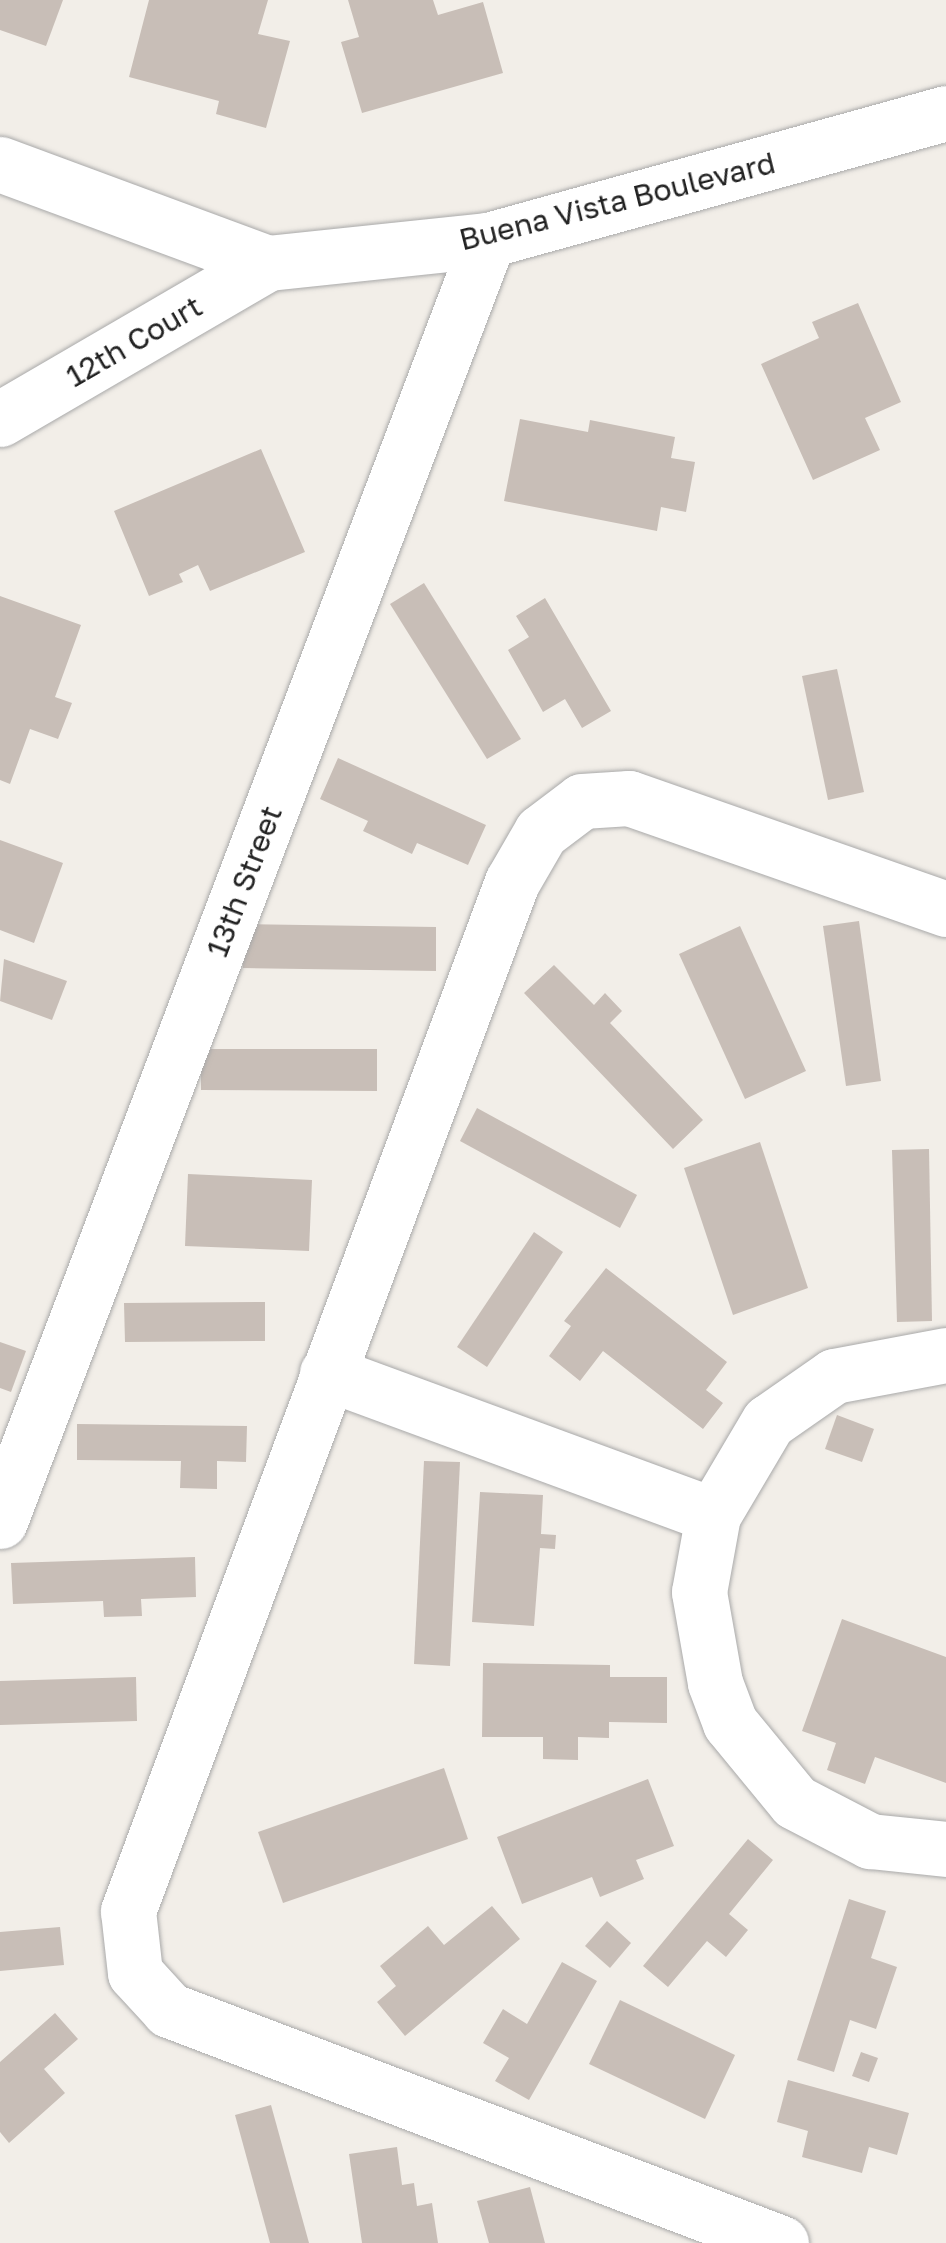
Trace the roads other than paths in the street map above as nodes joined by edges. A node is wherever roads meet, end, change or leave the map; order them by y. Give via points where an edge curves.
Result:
1 (946, 113) edge
2 (0, 164) edge
3 (488, 240) junction
4 (268, 263) junction
5 (0, 418) edge
6 (946, 909) edge
7 (946, 1355) edge
8 (327, 1373) junction
9 (712, 1515) junction
10 (0, 1521) edge
11 (946, 1850) edge
12 (781, 2243) edge

1 - 3 street, Buena Vista Boulevard
2 - 4 street, Buena Vista Boulevard
3 - 4 street, Buena Vista Boulevard
3 - 10 street, 13th Street
4 - 5 street, 12th Court
6 - 8 street via 629,798 605,795 560,813 512,882
7 - 9 street via 872,1364 796,1398 745,1450
8 - 9 street
8 - 12 street via 133,1885 127,1944 135,1973 152,1996 191,2020
9 - 11 street via 699,1592 714,1683 730,1723 795,1802 834,1826 870,1841

